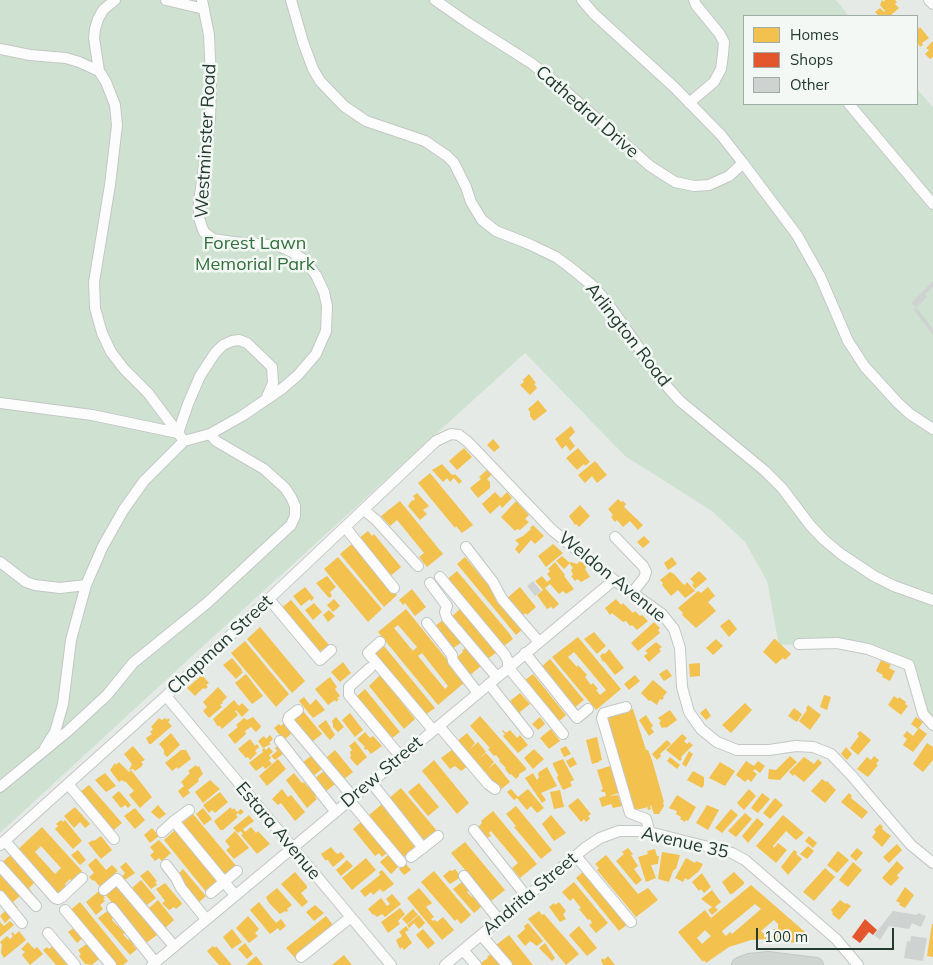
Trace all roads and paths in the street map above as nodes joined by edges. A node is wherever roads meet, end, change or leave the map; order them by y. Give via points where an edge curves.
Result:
1 (116, 0) edge
2 (166, 0) edge
3 (292, 0) edge
4 (435, 0) edge
5 (582, 0) edge
6 (694, 0) edge
7 (929, 0) edge
8 (933, 4) edge
9 (203, 5) edge
10 (0, 49) edge
11 (99, 71) junction
12 (689, 103) junction
13 (850, 105) edge
14 (743, 163) junction
15 (933, 204) edge
16 (266, 399) junction
17 (0, 403) edge
18 (933, 429) edge
19 (210, 434) junction
20 (181, 437) junction
21 (436, 441) joint
22 (364, 510) junction
23 (345, 527) junction
24 (615, 537) dead end
25 (466, 547) dead end
26 (0, 562) edge
27 (418, 566) dead end
28 (440, 577) dead end
29 (614, 580) junction
30 (430, 583) dead end
31 (86, 585) junction
32 (394, 588) dead end
33 (632, 593) junction
34 (269, 599) junction
35 (933, 600) edge
36 (427, 624) dead end
37 (380, 642) dead end
38 (539, 642) junction
39 (799, 644) dead end
40 (331, 650) dead end
41 (525, 653) junction
42 (508, 667) junction
43 (370, 668) dead end
44 (493, 681) junction
45 (478, 693) junction
46 (166, 696) junction
47 (626, 707) dead end
48 (588, 709) dead end
49 (298, 710) dead end
50 (933, 725) edge
51 (436, 728) junction
52 (528, 733) dead end
53 (563, 734) dead end
54 (280, 741) dead end
55 (45, 748) junction
56 (401, 757) junction
57 (371, 782) junction
58 (68, 784) junction
59 (0, 787) edge
60 (494, 789) dead end
61 (351, 798) junction
62 (188, 810) dead end
63 (335, 811) junction
64 (174, 821) junction
65 (474, 830) dead end
66 (619, 831) joint
67 (162, 832) dead end
68 (650, 833) junction
69 (438, 836) dead end
70 (114, 839) dead end
71 (3, 843) edge
72 (292, 847) junction
73 (423, 848) junction
74 (578, 854) junction
75 (933, 862) edge
76 (166, 865) dead end
77 (0, 866) edge
78 (237, 871) dead end
79 (464, 876) dead end
80 (82, 878) dead end
81 (224, 882) junction
82 (104, 890) dead end
83 (210, 893) dead end
84 (235, 895) junction
85 (0, 896) edge
86 (527, 897) junction
87 (622, 904) dead end
88 (36, 906) dead end
89 (112, 908) dead end
90 (65, 910) dead end
91 (351, 917) junction
92 (206, 919) junction
93 (499, 920) junction
94 (22, 922) dead end
95 (631, 922) dead end
96 (48, 934) dead end
97 (481, 935) junction
98 (174, 946) junction
99 (301, 957) dead end
100 (470, 957) edge
101 (153, 963) edge
102 (75, 965) edge
103 (111, 965) edge
104 (391, 965) edge
105 (445, 965) edge
106 (508, 965) edge
107 (739, 965) edge
108 (816, 965) edge
109 (858, 965) edge

1 - 11 street via 98,18 94,38
2 - 9 street
3 - 35 street, Arlington Road via 313,70 344,106 382,128 426,141 447,156 482,220 496,231 568,264 593,286 680,401 766,471 823,539 874,576
4 - 14 street, Cathedral Drive via 554,81 650,166 675,182 709,185 729,176
5 - 12 street
6 - 12 street via 724,42 721,69 714,82
7 - 8 street
9 - 16 street, Westminster Road via 209,35 211,88 208,145 199,202 202,227 208,236 220,241 279,246 298,255 316,275 327,306 326,330 316,354 298,375
10 - 11 street via 66,58
11 - 20 street via 115,105 117,125 112,177 94,282 95,308 106,343 117,360 148,393
12 - 14 street
13 - 15 street
14 - 18 street via 809,255 848,341 860,359 892,398
16 - 19 street, Westminster Road
16 - 20 street via 273,383 272,368 247,343 232,340 215,354 200,376 188,404
17 - 20 street, Westminster Road via 92,415
19 - 20 street, Westminster Road
19 - 55 street via 216,441 264,469 285,488 295,506 291,525 207,603 132,663 107,695
20 - 31 street via 135,493 112,528
21 - 22 street, Chapman Street
21 - 29 street, Weldon Avenue via 450,434 459,435 468,442 552,530
22 - 23 street, Chapman Street
22 - 27 street
23 - 32 street
23 - 34 street, Chapman Street
24 - 33 street via 646,572
25 - 38 street via 493,582 502,600
26 - 31 street via 35,586
28 - 42 street via 505,655
29 - 33 street, Weldon Avenue
29 - 38 street, Drew Street
30 - 44 street via 448,606 447,618
31 - 55 street via 71,640 63,704 55,732
33 - 75 street, Weldon Avenue via 662,614 674,629 680,648 682,687 690,712 701,729 717,742 737,750 796,746 813,747 831,754 911,845
34 - 40 street via 320,660
34 - 46 street, Chapman Street
36 - 45 street
37 - 51 street via 368,652
38 - 41 street, Drew Street
39 - 50 street via 837,643 909,665 923,714
41 - 42 street, Drew Street
41 - 48 street via 577,718
42 - 44 street, Drew Street
42 - 53 street
43 - 56 street via 349,687 349,695
44 - 45 street, Drew Street
44 - 52 street
45 - 51 street, Drew Street
46 - 58 street, Chapman Street
46 - 72 street, Estara Avenue
47 - 68 street via 604,714 602,718 630,813 646,819
49 - 61 street via 288,720
51 - 56 street, Drew Street
51 - 60 street
54 - 63 street
55 - 59 street
56 - 57 street, Drew Street
57 - 61 street, Drew Street
57 - 73 street
58 - 70 street
58 - 71 street, Chapman Street
61 - 63 street, Drew Street
61 - 73 street via 406,860
62 - 64 street
63 - 72 street, Drew Street
64 - 67 street
64 - 81 street
65 - 86 street
66 - 68 street, Avenue 35
66 - 74 street, Andrita Street via 600,838
68 - 109 street, Avenue 35 via 732,853 745,860 836,939
69 - 73 street
71 - 80 street via 54,898 62,897
72 - 84 street, Drew Street
72 - 91 street, Estara Avenue
74 - 86 street, Andrita Street
74 - 87 street
74 - 95 street
76 - 92 street
77 - 88 street
78 - 81 street
79 - 93 street
81 - 83 street
81 - 84 street
82 - 98 street via 117,879
84 - 92 street, Drew Street
85 - 94 street
86 - 93 street, Andrita Street
89 - 101 street
90 - 103 street
91 - 99 street
91 - 104 street, Estara Avenue
92 - 98 street, Drew Street
93 - 97 street, Andrita Street
96 - 102 street
97 - 100 street, Andrita Street
97 - 106 street
98 - 101 street, Drew Street
100 - 105 street, Andrita Street
107 - 108 main road via 768,959

